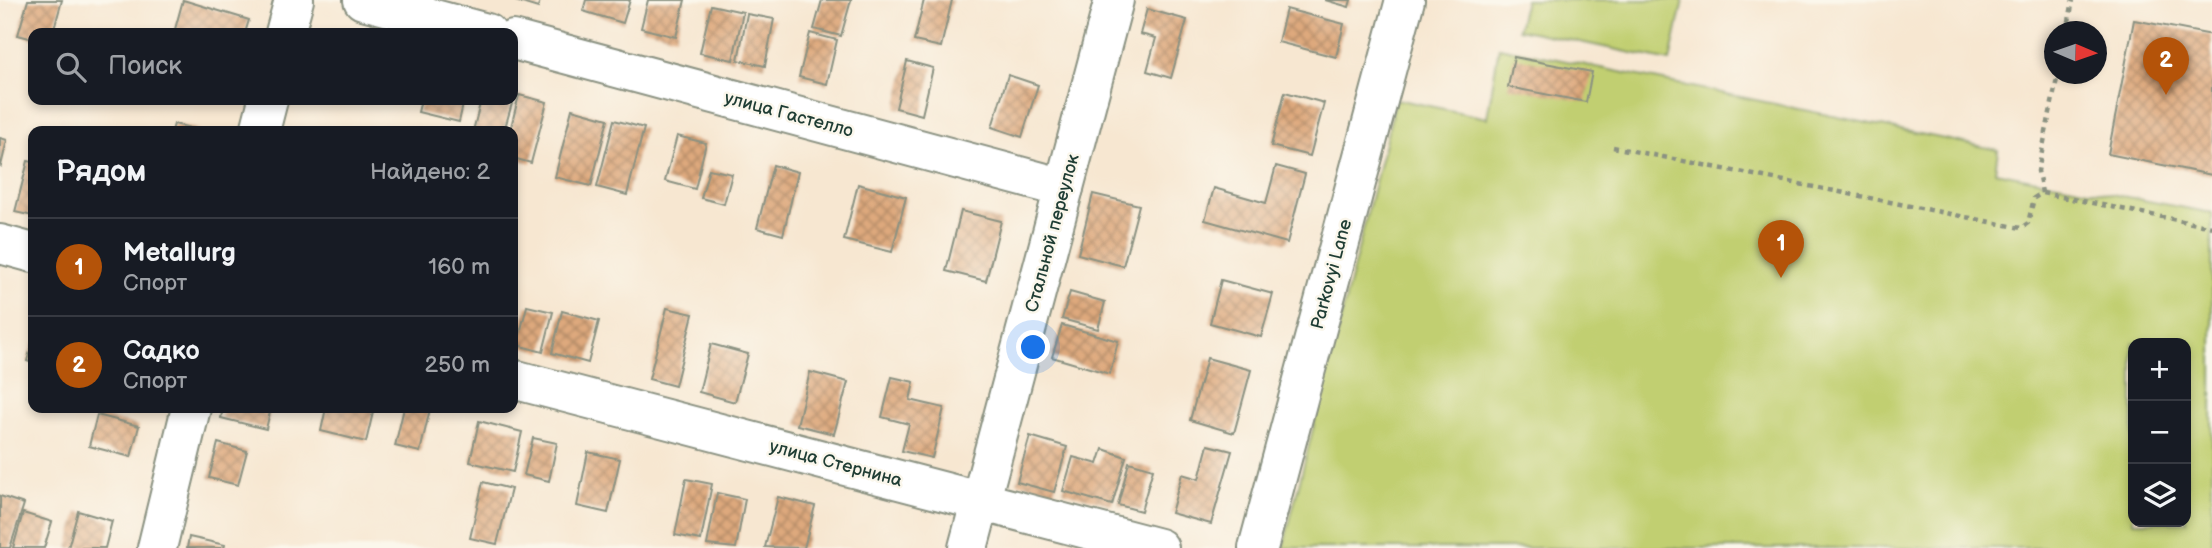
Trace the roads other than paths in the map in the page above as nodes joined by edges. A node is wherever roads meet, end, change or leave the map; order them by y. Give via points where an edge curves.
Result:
1 (294, 0) edge
2 (363, 0) edge
3 (1114, 0) edge
4 (1405, 0) edge
5 (286, 28) edge
6 (468, 28) edge
7 (518, 41) edge
8 (267, 105) edge
9 (261, 126) edge
10 (1064, 188) junction
11 (0, 244) edge
12 (28, 252) edge
13 (518, 380) edge
14 (190, 413) edge
15 (981, 501) junction
16 (157, 548) edge
17 (968, 548) edge
18 (1158, 548) edge
19 (1258, 548) edge

1 - 5 street
2 - 6 street
3 - 10 street, Стальной переулок
4 - 19 street, Parkovyi Lane
7 - 10 street, улица Гастелло
8 - 9 street
10 - 15 street, Стальной переулок
11 - 12 street
13 - 15 street, улица Стернина
14 - 16 street
15 - 17 street, Стальной переулок
15 - 18 street, улица Стернина

